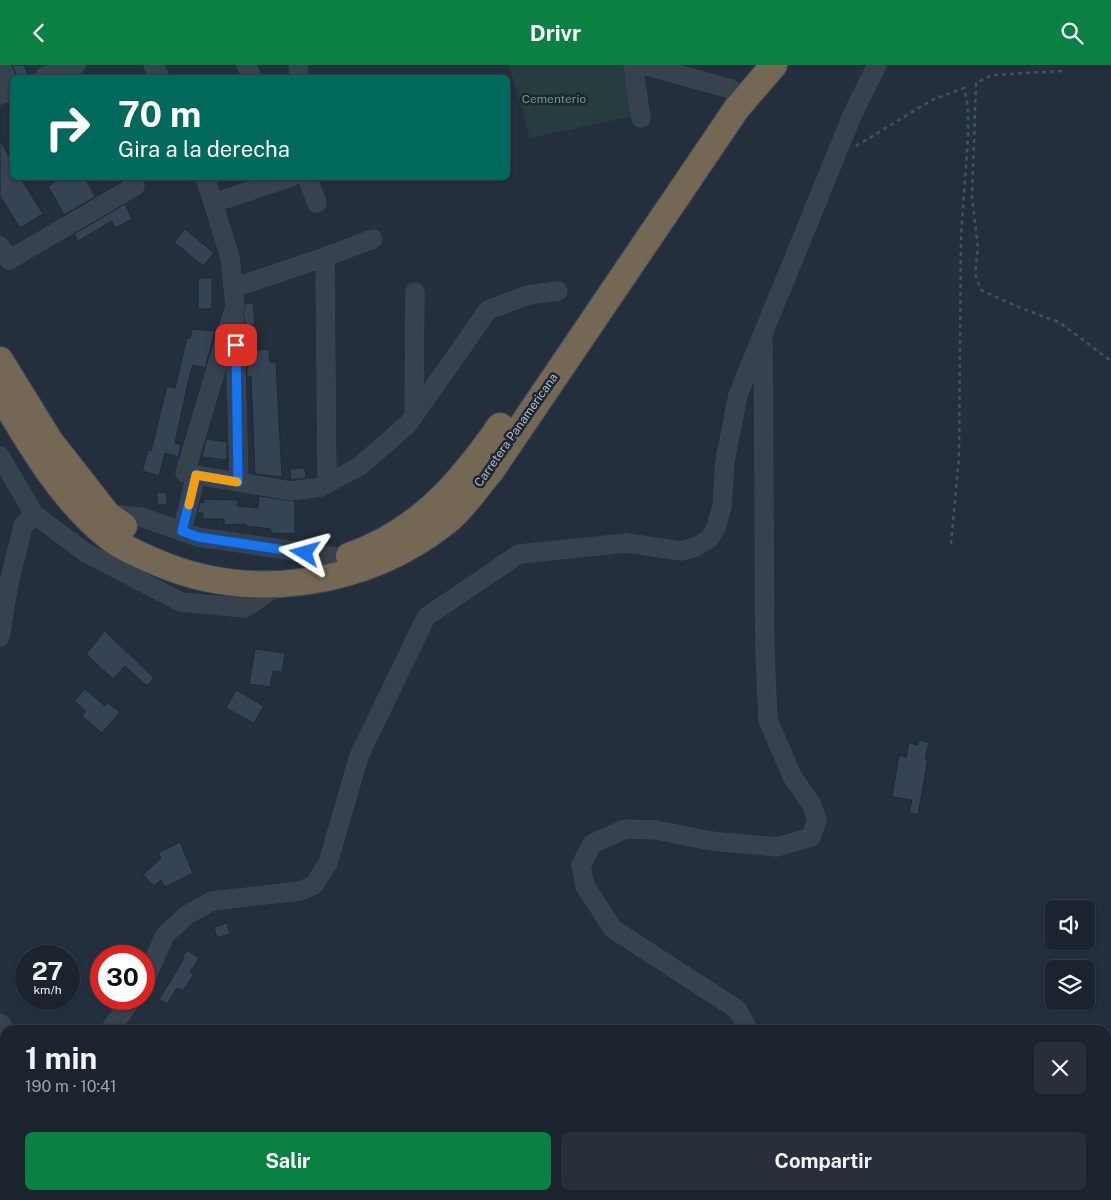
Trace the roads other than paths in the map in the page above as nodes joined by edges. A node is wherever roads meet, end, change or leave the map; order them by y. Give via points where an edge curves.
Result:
1 (1, 65) edge
2 (633, 65) edge
3 (644, 65) edge
4 (752, 65) edge
5 (774, 65) edge
6 (878, 65) edge
7 (72, 70) edge
8 (52, 75) edge
9 (731, 89) junction
10 (8, 91) edge
11 (641, 118) dead end
12 (132, 180) edge
13 (206, 180) edge
14 (282, 180) edge
15 (308, 180) edge
16 (213, 203) junction
17 (317, 203) dead end
18 (372, 239) dead end
19 (0, 245) edge
20 (325, 257) junction
21 (558, 291) dead end
22 (415, 293) dead end
23 (234, 297) junction
24 (763, 333) junction
25 (0, 360) edge
26 (0, 394) edge
27 (414, 416) junction
28 (0, 456) edge
29 (196, 475) junction
30 (238, 482) junction
31 (327, 483) junction
32 (107, 513) junction
33 (34, 514) junction
34 (182, 531) junction
35 (343, 558) junction
36 (5, 582) edge
37 (279, 585) junction
38 (0, 637) edge
39 (155, 957) edge
40 (124, 1010) edge
41 (114, 1025) edge
42 (746, 1025) edge

1 - 10 street
2 - 11 street
3 - 9 street
4 - 9 highway, Carretera Panamericana
5 - 37 highway, Carretera Panamericana via 737,108 491,471 447,521 376,564 340,575
6 - 24 street via 854,111
7 - 8 street
9 - 35 highway, Carretera Panamericana via 481,453 457,483 422,518
12 - 19 street via 135,186 9,260
13 - 16 street
14 - 16 street
15 - 17 street
16 - 23 street via 230,257
18 - 20 street
20 - 23 street
20 - 31 street
21 - 27 street via 528,295 488,310
22 - 27 street
23 - 29 street via 185,473
23 - 30 street
24 - 39 street via 738,395 725,461 722,506 709,539 681,551 627,543 518,554 426,617 359,756 328,863 314,885 300,891 212,901 187,915 165,935
24 - 42 street via 768,720 792,777 812,805 817,821 811,837 777,847 711,841 656,830 625,829 592,844 581,865 585,886 613,929 738,1010
25 - 32 highway, Carretera Panamericana via 50,441
26 - 37 highway, Carretera Panamericana via 43,465 107,537 138,554 191,574 242,584
27 - 31 street via 360,466
28 - 33 street
29 - 30 street
29 - 34 street
30 - 31 street via 292,491 321,487
32 - 34 street via 141,517
32 - 35 highway, Carretera Panamericana via 143,541 176,556 239,569 275,571 319,567
33 - 36 street via 23,526
33 - 37 street via 86,553 181,602 245,609
34 - 35 street via 198,537
36 - 38 street
40 - 41 street

